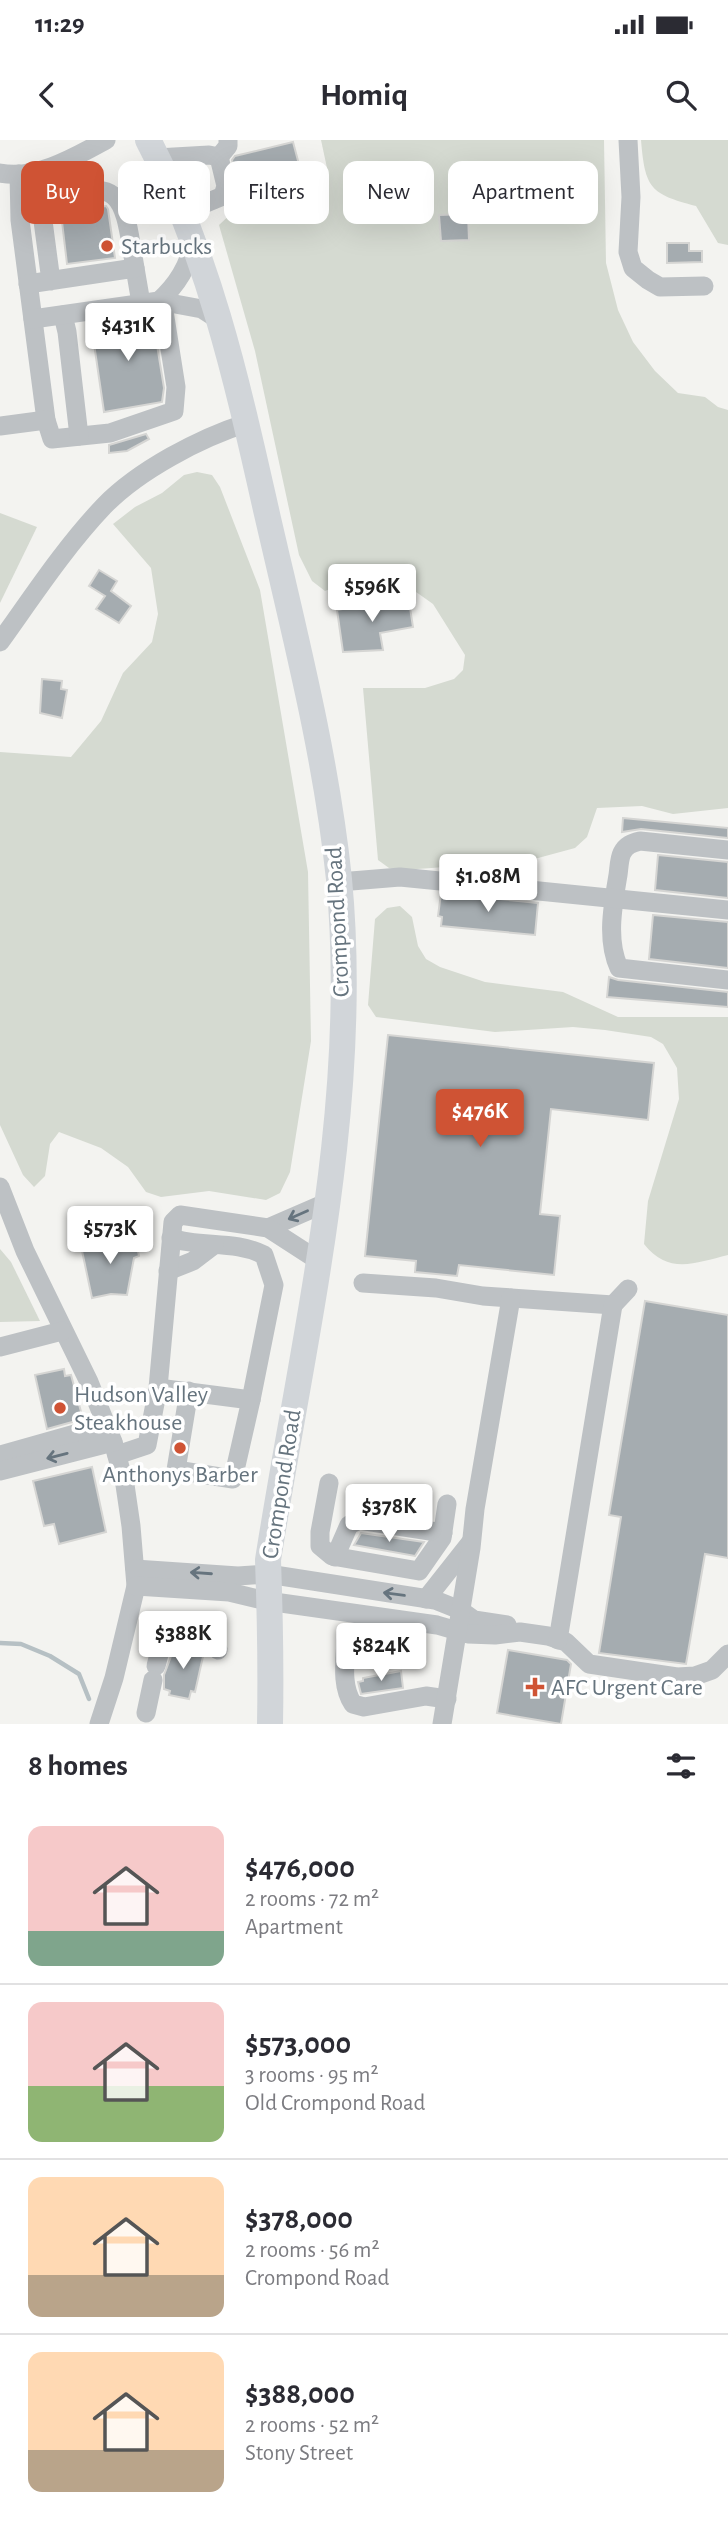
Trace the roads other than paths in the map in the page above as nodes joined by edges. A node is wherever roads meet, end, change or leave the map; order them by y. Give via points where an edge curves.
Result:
1 (106, 140) edge
2 (628, 140) edge
3 (153, 149) edge
4 (224, 149) edge
5 (10, 173) edge
6 (118, 201) edge
7 (210, 201) edge
8 (118, 205) edge
9 (127, 224) edge
10 (187, 224) edge
11 (194, 242) junction
12 (135, 268) junction
13 (111, 272) junction
14 (51, 281) junction
15 (28, 284) junction
16 (704, 286) dead end
17 (150, 302) junction
18 (63, 315) junction
19 (33, 319) junction
20 (219, 320) junction
21 (46, 420) junction
22 (247, 423) junction
23 (0, 426) edge
24 (79, 436) junction
25 (0, 642) edge
26 (728, 850) edge
27 (339, 882) junction
28 (614, 899) junction
29 (728, 910) edge
30 (728, 980) edge
31 (0, 1186) edge
32 (328, 1202) junction
33 (268, 1228) junction
34 (171, 1238) junction
35 (214, 1245) junction
36 (319, 1261) junction
37 (167, 1271) junction
38 (363, 1283) dead end
39 (628, 1289) dead end
40 (511, 1298) junction
41 (613, 1305) junction
42 (62, 1331) junction
43 (0, 1347) edge
44 (158, 1388) junction
45 (189, 1391) junction
46 (251, 1400) junction
47 (113, 1441) junction
48 (0, 1455) edge
49 (0, 1471) edge
50 (329, 1483) dead end
51 (447, 1504) dead end
52 (443, 1533) junction
53 (472, 1539) junction
54 (335, 1557) junction
55 (268, 1574) junction
56 (135, 1577) junction
57 (426, 1599) junction
58 (267, 1601) junction
59 (459, 1620) junction
60 (346, 1640) dead end
61 (558, 1640) junction
62 (218, 1650) dead end
63 (728, 1654) edge
64 (446, 1699) junction
65 (146, 1713) dead end
66 (99, 1724) edge
67 (270, 1724) edge
68 (442, 1724) edge

1 - 5 street via 56,165
2 - 16 street via 628,252 633,268 660,287
3 - 4 street via 209,155
4 - 7 street via 226,186 223,196
5 - 15 street
6 - 14 street via 103,190 50,204 43,221
8 - 13 street via 108,199 62,204 54,217 61,265 68,270 102,266
9 - 12 street
10 - 11 highway, Crompond Road
11 - 17 street via 185,270 171,290
11 - 20 highway, Crompond Road
12 - 13 street
12 - 17 street
13 - 14 street
14 - 15 street
15 - 19 street
17 - 18 street
17 - 20 street via 202,309
17 - 24 street via 164,311 176,387 174,411 110,433
18 - 19 street
18 - 24 street
19 - 21 street
20 - 22 highway, Crompond Road
21 - 23 street
21 - 24 street via 52,439
22 - 25 street via 197,443 106,504
22 - 27 highway, Crompond Road via 309,694
26 - 28 street via 640,841 630,844 622,853
27 - 28 street via 400,877
27 - 32 highway, Crompond Road via 341,1031
28 - 29 street
28 - 30 street via 612,941 619,968
31 - 42 street
32 -> 33 street
32 - 36 highway, Crompond Road
33 - 34 street via 180,1215 173,1222
33 - 36 street
34 - 35 street
34 - 37 street
35 - 37 street via 193,1261
35 - 46 street via 249,1247 264,1255 274,1285
36 - 55 highway, Crompond Road
37 - 44 street
38 - 40 street
39 - 41 street
40 - 41 street
40 - 53 street
41 - 61 street
42 - 43 street
42 - 47 street
44 - 45 street
44 - 47 street via 148,1445
45 - 46 street
45 - 46 street via 176,1470 233,1479
47 - 48 street
47 -> 49 street
47 - 56 street via 129,1512
50 - 54 street via 320,1546
51 - 52 street
52 - 54 street via 419,1572
52 - 54 street via 359,1520 349,1524
53 - 57 street
53 - 59 street
55 -> 56 street
57 -> 55 street
55 - 58 highway, Crompond Road
56 - 58 street
56 - 66 street via 114,1678
57 - 59 street
58 - 59 street
58 - 67 highway, Crompond Road
59 - 61 street via 507,1625
59 - 64 street
60 - 64 street via 347,1695 354,1704 364,1707 426,1696
61 - 63 street via 589,1664 677,1677 712,1671
62 - 65 street via 207,1635 191,1629 173,1628 167,1633
64 - 68 street

